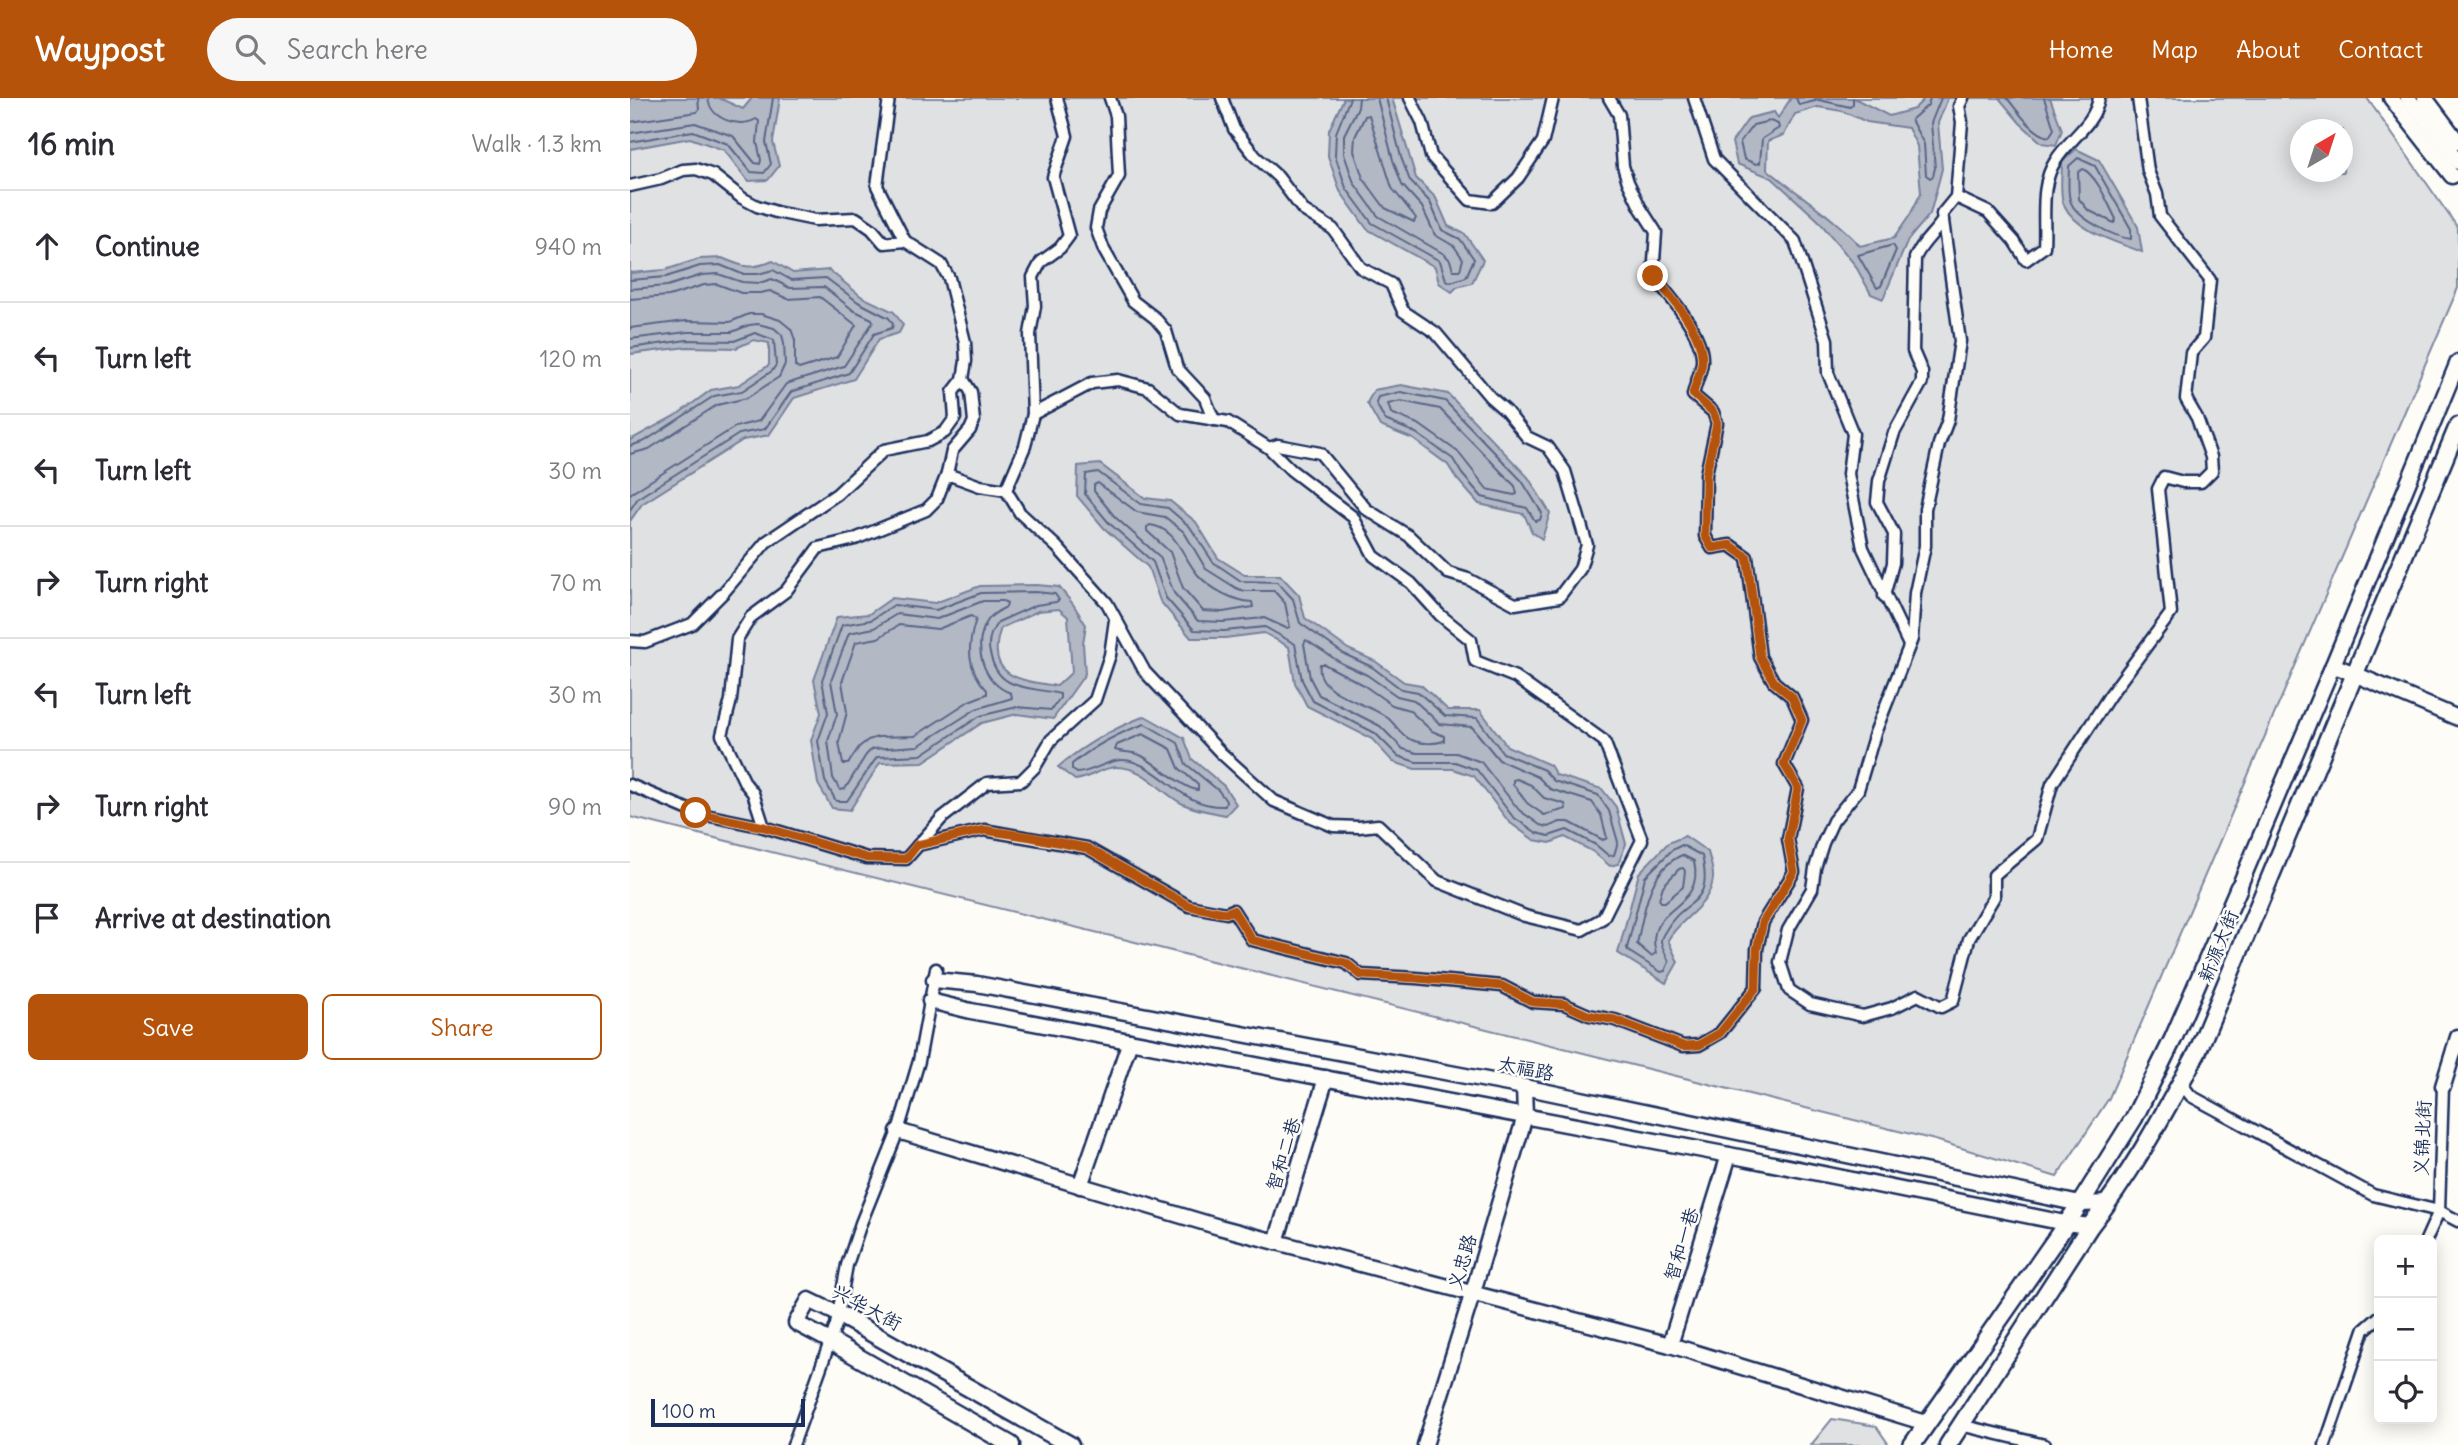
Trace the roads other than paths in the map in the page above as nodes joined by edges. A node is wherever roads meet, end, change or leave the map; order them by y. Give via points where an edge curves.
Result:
1 (889, 98) edge
2 (1057, 98) edge
3 (1110, 98) edge
4 (1222, 98) edge
5 (1410, 98) edge
6 (1553, 98) edge
7 (1609, 98) edge
8 (1694, 98) edge
9 (1963, 98) edge
10 (2099, 98) edge
11 (2138, 98) edge
12 (2392, 98) edge
13 (2408, 98) edge
14 (2425, 98) edge
15 (2434, 98) edge
16 (2456, 139) edge
17 (2456, 174) edge
18 (630, 186) edge
19 (1956, 197) junction
20 (1943, 220) junction
21 (905, 241) junction
22 (2458, 362) edge
23 (963, 379) junction
24 (1033, 414) junction
25 (1214, 420) junction
26 (2458, 426) edge
27 (1269, 448) junction
28 (947, 474) junction
29 (1006, 490) junction
30 (1884, 596) junction
31 (1115, 620) junction
32 (630, 641) edge
33 (1909, 645) junction
34 (2333, 665) junction
35 (2354, 673) junction
36 (2458, 718) edge
37 (630, 785) edge
38 (764, 827) junction
39 (917, 845) junction
40 (2239, 887) joint
41 (935, 975) joint
42 (930, 1000) junction
43 (2458, 1037) edge
44 (1129, 1041) junction
45 (1326, 1079) junction
46 (2181, 1083) junction
47 (2443, 1086) joint
48 (1524, 1087) junction
49 (1525, 1116) junction
50 (898, 1131) junction
51 (1729, 1155) junction
52 (1080, 1186) junction
53 (2108, 1203) junction
54 (2080, 1204) junction
55 (2439, 1211) junction
56 (2458, 1221) edge
57 (2065, 1223) junction
58 (2090, 1226) junction
59 (2428, 1235) edge
60 (1276, 1242) junction
61 (1473, 1293) junction
62 (838, 1314) junction
63 (2374, 1321) edge
64 (831, 1341) junction
65 (1670, 1345) junction
66 (1926, 1423) junction
67 (1960, 1425) junction
68 (793, 1445) edge
69 (1011, 1445) edge
70 (1070, 1445) edge
71 (1425, 1445) edge
72 (1912, 1445) edge
73 (1948, 1445) edge
74 (2045, 1445) edge
75 (2325, 1445) edge

1 - 21 street via 877,187
2 - 24 street via 1067,136 1053,177 1069,236 1041,262 1033,277
3 - 25 street via 1116,116 1119,176 1099,211 1096,229 1133,301 1166,331 1177,368 1205,398
4 - 27 street via 1234,129 1303,210 1333,229 1361,268 1391,284 1403,311 1436,333 1527,437 1548,447 1565,471 1587,545 1580,569 1559,597 1515,604 1448,573 1409,536 1366,509 1320,453 1278,445
5 - 6 street via 1431,156 1470,200 1492,203 1518,178 1543,141
7 - 39 street via 1619,115 1628,182 1656,232 1653,276 1678,305 1700,345 1702,362 1693,394 1713,412 1717,423 1706,474 1705,536 1712,548 1730,545 1747,557 1760,657 1774,682 1792,697 1802,720 1784,764 1798,788 1788,839 1794,872 1763,922 1756,988 1720,1033 1699,1045 1683,1046 1564,1004 1533,1002 1502,986 1361,975 1346,963 1252,940 1233,910 1226,913 1189,906 1087,848 984,830
8 - 30 street via 1714,159 1795,241 1827,340 1828,373 1853,434 1848,474 1863,548
9 - 19 street
10 - 19 street via 2095,113 2054,162 2044,196 2044,247 2026,260 1988,212
11 - 33 street via 2160,216 2210,280 2204,338 2191,353 2186,399 2207,444 2212,471 2201,482 2164,477 2158,489 2171,613 2052,784 2036,839 1994,875 1994,897 1969,939 1954,1001 1941,1007 1918,995 1863,1017 1810,1004 1789,990 1780,962 1788,929 1812,889 1823,843 1833,821 1858,790 1874,733
12 - 17 main road
13 - 17 main road
14 - 16 main road
15 - 16 main road
18 - 21 street via 696,169 713,175 757,206 815,220 856,218 884,243
19 - 20 street via 1942,214
20 - 30 street via 1915,258 1913,351 1922,382 1894,433 1879,481 1877,502 1894,534 1893,563
20 - 33 street via 1960,341 1948,420 1925,509 1925,546
21 - 23 street via 941,264 949,278 965,342
22 - 34 main road, 新源大街
23 - 28 street via 971,392 974,421 952,450
23 - 32 street via 953,392 955,418 945,432 928,441 884,450 837,494 766,542 692,624 645,642
24 - 25 street via 1092,383 1118,380 1148,388 1180,414
24 - 29 street
25 - 27 street via 1228,422
26 - 35 main road, 新源大街
27 - 31 street via 1353,517 1374,555 1471,640 1475,661 1515,677 1604,741 1642,840 1604,918 1582,930 1525,916 1437,881 1378,825 1333,826 1274,801 1221,753 1145,671
28 - 29 street
28 - 38 street via 937,499 926,510 855,539 818,548 786,591 751,617 737,639 722,736 754,793
29 - 31 street via 1020,513 1107,603
30 - 33 street
31 - 39 street via 1110,656 1095,700 1051,740 1021,781 987,783 942,818
34 - 35 main road
34 - 40 main road, 新源大街
35 - 36 main road
35 - 46 main road, 新源大街
37 - 38 street via 696,813
38 - 39 street via 867,858 906,859
40 - 54 main road via 2134,1118
41 - 42 street
41 - 48 main road, 太福路
42 - 44 main road
42 - 50 street via 919,1061
43 - 47 main road, 义锦北街
44 - 45 main road
44 - 52 main road
45 - 49 main road
45 - 60 main road, 智和二巷
46 - 53 main road, 新源大街
46 - 55 street via 2191,1096 2373,1195
47 - 55 street, 义锦北街
48 - 49 main road, 义忠路
48 - 54 main road, 太福路
49 - 51 main road
49 - 61 main road, 义忠路
50 - 52 main road
50 - 62 street via 847,1265
51 - 57 main road
51 - 65 main road, 智和一巷
52 - 60 main road
53 - 54 main road, 太福路
53 - 58 main road, 新源大街
54 - 57 main road
55 - 56 street
55 - 59 street, 义锦北街
57 - 58 main road
57 - 66 main road
58 - 67 main road, 新源大街
60 - 61 main road
61 - 65 main road
61 - 71 main road, 义忠路
62 - 64 street
62 - 64 main road, 兴华大街 via 809,1300 796,1323
62 - 70 main road, 兴华大街
63 - 75 street via 2364,1330
64 - 68 street
64 - 69 main road, 兴华大街
65 - 66 main road
66 - 72 main road
67 - 73 main road, 新源大街
67 - 74 street

